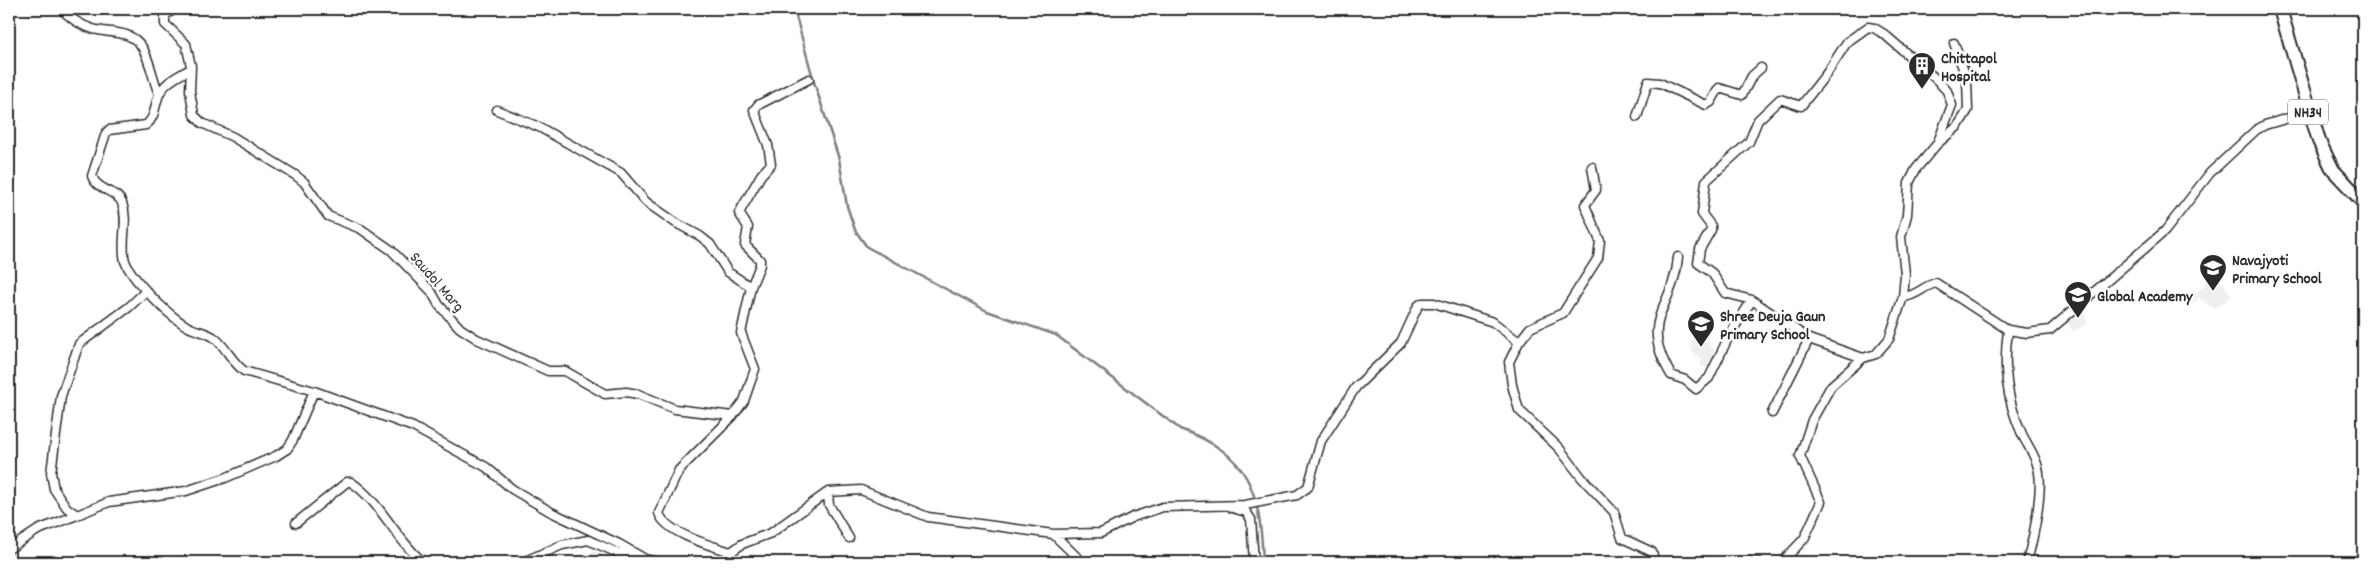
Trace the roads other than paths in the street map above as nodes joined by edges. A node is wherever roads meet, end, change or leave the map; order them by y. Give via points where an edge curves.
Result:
1 (61, 9) edge
2 (175, 9) edge
3 (2280, 9) edge
4 (1954, 43) dead end
5 (1761, 68) dead end
6 (190, 69) junction
7 (809, 79) dead end
8 (159, 94) junction
9 (497, 110) dead end
10 (2308, 112) junction
11 (1637, 118) dead end
12 (1937, 144) junction
13 (1592, 167) dead end
14 (2363, 202) edge
15 (1678, 257) dead end
16 (751, 287) junction
17 (146, 291) junction
18 (1903, 297) junction
19 (1752, 300) junction
20 (2008, 330) junction
21 (1809, 339) junction
22 (1519, 342) junction
23 (1863, 358) junction
24 (314, 390) junction
25 (1772, 413) dead end
26 (733, 416) junction
27 (828, 492) junction
28 (1228, 506) junction
29 (77, 515) junction
30 (296, 523) dead end
31 (1053, 534) junction
32 (849, 538) dead end
33 (9, 549) edge
34 (731, 552) junction
35 (645, 559) junction
36 (423, 562) edge
37 (523, 562) edge
38 (658, 562) edge
39 (732, 562) edge
40 (1082, 562) edge
41 (1254, 562) edge
42 (1655, 562) edge
43 (1744, 562) edge
44 (1758, 562) edge
45 (1782, 562) edge
46 (2027, 562) edge

1 - 8 street via 77,23 134,38 142,48
2 - 6 street, Saudol Marg via 165,15 165,24 186,44
3 - 10 highway, NH34
4 - 12 street via 1967,80 1968,110 1958,126
5 - 11 street via 1752,76 1742,94 1719,88 1706,105 1660,83 1648,82
6 - 8 street via 171,80
6 - 26 street, Saudol Marg via 190,102 194,115 202,123 232,136 295,175 304,182 328,216 361,229 391,250 460,328 477,339 548,371 565,371 605,394 638,394 675,409
7 - 16 street via 758,104 754,110 768,145 771,164 739,213 748,227 746,245 760,260
8 - 17 street via 150,122 146,125 106,133 92,176 98,187 121,200 125,260
9 - 16 street via 539,127 621,173 646,202 710,244 728,272
10 - 14 highway, NH34 via 2333,170
10 - 20 street via 2256,130 2210,173 2166,230 2050,330 2028,334
12 - 18 street via 1908,182 1907,215 1901,237
12 - 19 street via 1952,105 1947,90 1874,28 1868,27 1847,42 1801,106 1780,99 1758,120 1749,142 1706,181 1702,214 1711,230 1700,249 1698,263 1712,272 1725,293
13 - 22 street via 1596,190 1586,205 1600,241 1598,258 1563,312 1530,328
15 - 19 street via 1673,285 1657,322 1657,344 1672,375 1696,389 1711,374 1730,334
16 - 26 street via 741,333 754,370 744,400
17 - 24 street via 185,326 216,339 244,371
17 - 29 street via 79,344 62,396 51,474 54,489 67,508
18 - 20 street via 1914,296 1936,283
18 - 23 street via 1889,339 1876,354
19 - 21 street
20 - 46 street via 2006,389 2039,469 2038,500
21 - 23 street
21 - 25 street
22 - 28 street via 1493,322 1434,303 1422,303 1401,343 1356,387 1321,441 1308,487 1297,495
22 - 42 street via 1509,362 1519,410 1559,448 1614,512 1622,538 1652,552
23 - 45 street via 1832,386 1812,420 1800,456 1822,502 1804,539
24 - 29 street via 293,440 276,456 186,491 109,502
24 - 35 street via 413,427 486,467 512,489 550,512
26 - 34 street via 679,470 659,513 663,522 696,541
27 - 31 street via 861,490 928,517
27 - 32 street via 829,504
27 - 34 street via 771,533 742,544
28 - 31 street via 1163,507 1101,533
28 - 41 street via 1246,512 1252,519
29 - 33 street via 38,530
30 - 36 street via 351,482
31 - 40 street
34 - 39 street
35 - 37 street via 618,553 588,540 562,545
35 - 38 street
43 - 44 street

